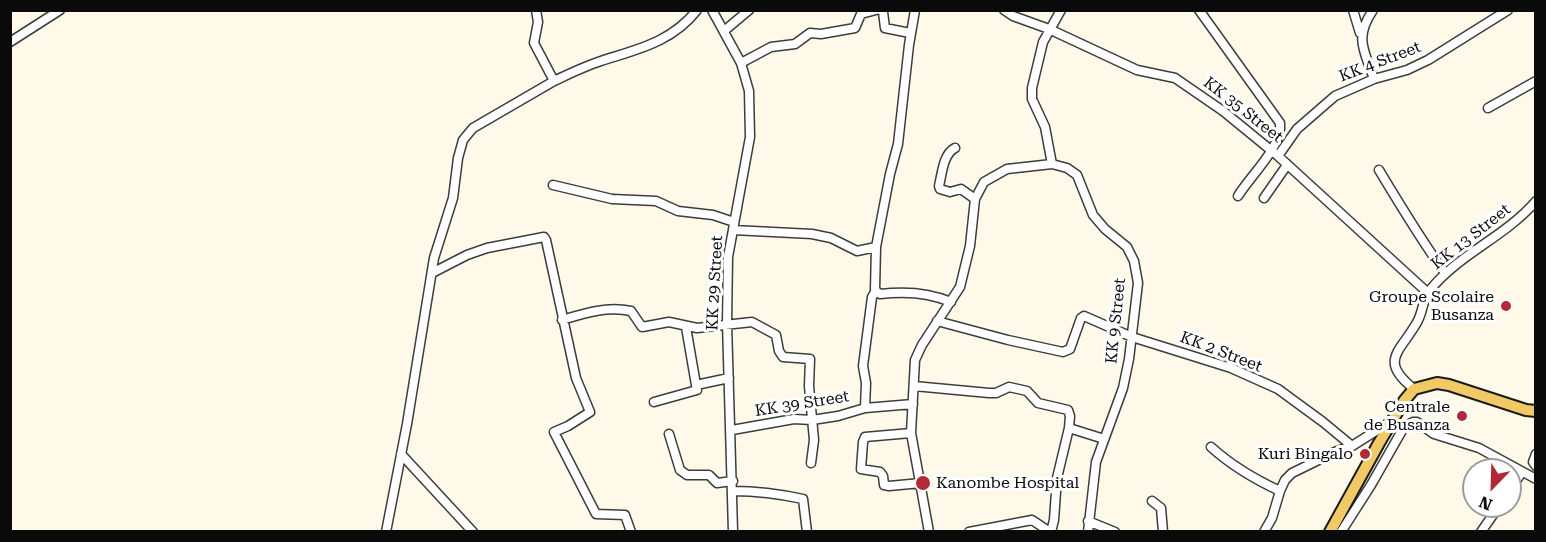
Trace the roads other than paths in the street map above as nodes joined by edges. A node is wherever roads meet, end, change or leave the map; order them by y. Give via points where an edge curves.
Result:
1 (60, 10) edge
2 (536, 10) edge
3 (697, 10) edge
4 (712, 10) edge
5 (749, 10) edge
6 (878, 10) edge
7 (915, 10) edge
8 (1004, 10) edge
9 (1060, 10) edge
10 (1199, 10) edge
11 (1353, 10) edge
12 (1373, 10) edge
13 (1508, 10) edge
14 (1049, 29) junction
15 (724, 31) junction
16 (910, 33) junction
17 (1361, 37) junction
18 (10, 42) edge
19 (741, 63) junction
20 (1374, 79) junction
21 (554, 81) junction
22 (1536, 81) edge
23 (1488, 108) dead end
24 (955, 148) dead end
25 (1275, 154) junction
26 (1052, 164) junction
27 (1287, 165) junction
28 (1379, 170) dead end
29 (553, 185) dead end
30 (1238, 196) dead end
31 (1264, 198) dead end
32 (975, 199) junction
33 (1536, 201) edge
34 (733, 226) junction
35 (876, 247) junction
36 (432, 273) junction
37 (1445, 273) junction
38 (875, 292) junction
39 (1428, 292) junction
40 (951, 302) junction
41 (562, 320) junction
42 (937, 321) junction
43 (727, 323) junction
44 (686, 327) junction
45 (1132, 337) junction
46 (729, 378) junction
47 (696, 385) junction
48 (914, 386) junction
49 (1414, 388) junction
50 (654, 402) dead end
51 (913, 404) junction
52 (865, 408) junction
53 (1536, 411) edge
54 (812, 420) junction
55 (1393, 421) junction
56 (1069, 428) junction
57 (732, 430) junction
58 (669, 434) dead end
59 (911, 434) junction
60 (1104, 439) junction
61 (1352, 446) junction
62 (1211, 447) dead end
63 (1536, 453) edge
64 (401, 454) junction
65 (1497, 458) edge
66 (811, 463) dead end
67 (1536, 466) edge
68 (1522, 472) edge
69 (1536, 479) edge
70 (921, 483) junction
71 (733, 486) junction
72 (1280, 490) junction
73 (1152, 501) dead end
74 (1490, 518) edge
75 (1088, 521) junction
76 (386, 531) edge
77 (473, 531) edge
78 (630, 531) edge
79 (734, 531) edge
80 (807, 531) edge
81 (929, 531) edge
82 (969, 531) edge
83 (1050, 531) edge
84 (1088, 531) edge
85 (1115, 531) edge
86 (1163, 531) edge
87 (1264, 531) edge
88 (1330, 531) edge
89 (1341, 531) edge
90 (1481, 531) edge

1 - 18 street
2 - 21 street via 534,44
3 - 21 street via 686,24 658,42
4 - 15 street, KK 29 Street
5 - 15 street
6 - 16 street via 883,12 885,28
6 - 19 street via 861,14 855,28 810,33 795,44 771,47
7 - 16 street
8 - 14 street, KK 35 Street
9 - 14 street
10 - 25 street via 1281,123
11 - 17 street
12 - 17 street
13 - 20 street, KK 4 Street via 1428,60
14 - 25 street, KK 35 Street via 1137,70 1175,78
14 - 26 street via 1038,59 1032,99 1045,127
15 - 19 street, KK 29 Street
16 - 35 street via 898,144
17 - 20 street
19 - 34 street, KK 29 Street via 749,91 750,137
20 - 25 street, KK 4 Street via 1335,96
21 - 36 street via 473,128 463,140 453,198
22 - 23 street
24 - 32 street via 948,153 940,189 961,189
25 - 27 street, KK 35 Street
25 - 30 street, KK 4 Street
26 - 32 street via 1007,169 984,182
26 - 45 street, KK 9 Street via 1077,175 1093,215 1127,247 1134,261 1138,283
27 - 31 street
27 - 39 street, KK 35 Street
28 - 37 street
29 - 34 street via 612,199 656,201 678,211 713,215
32 - 40 street via 966,264
33 - 37 street, KK 13 Street via 1518,220
34 - 35 street via 812,234 857,250
34 - 43 street, KK 29 Street via 728,257
35 - 38 street
36 - 41 street via 487,248 544,237
36 - 64 street
37 - 39 street, KK 13 Street
38 - 40 street via 926,294
38 - 52 street via 863,366
39 - 49 street, KK 13 Street via 1418,323 1395,359 1398,374
40 - 42 street
41 - 44 street via 596,310 626,310 642,327 677,322
41 - 78 street via 576,378 590,412 554,432 593,511 601,515 625,514
42 - 45 street, KK 2 Street via 1063,352 1070,349 1082,316
42 - 48 street via 915,360
43 - 44 street via 708,328
43 - 46 street, KK 29 Street
43 - 54 street via 757,324 776,335 783,357 810,359
44 - 47 street
45 - 60 street, KK 9 Street via 1123,388
45 - 61 street, KK 2 Street via 1210,360 1278,389
46 - 47 street
46 - 57 street, KK 29 Street
47 - 50 street via 697,390
48 - 51 street
48 - 56 street via 989,393 1009,387 1027,391 1038,403 1068,410
49 - 53 main road via 1437,383
49 - 55 main road
51 - 52 street, KK 39 Street
51 - 59 street
52 - 54 street, KK 39 Street
54 - 57 street, KK 39 Street via 794,419
54 - 66 street
55 - 61 street
55 - 88 main road
56 - 60 street
56 - 83 street
57 - 71 street, KK 29 Street
58 - 71 street via 684,474 709,475 717,483
59 - 70 street
59 - 70 street via 865,437 861,469 880,472 884,485
60 - 75 street, KK 9 Street via 1096,462
61 - 72 street via 1292,472
62 - 72 street via 1251,477
63 - 67 street
64 - 76 street
64 - 77 street
65 - 89 street via 1413,422 1395,439
68 - 69 street
70 - 81 street
71 - 79 street, KK 29 Street
71 - 80 street via 803,499
72 - 87 street
73 - 86 street via 1161,508
74 - 90 street
75 - 84 street, KK 9 Street
75 - 85 street
82 - 83 street via 1032,520

